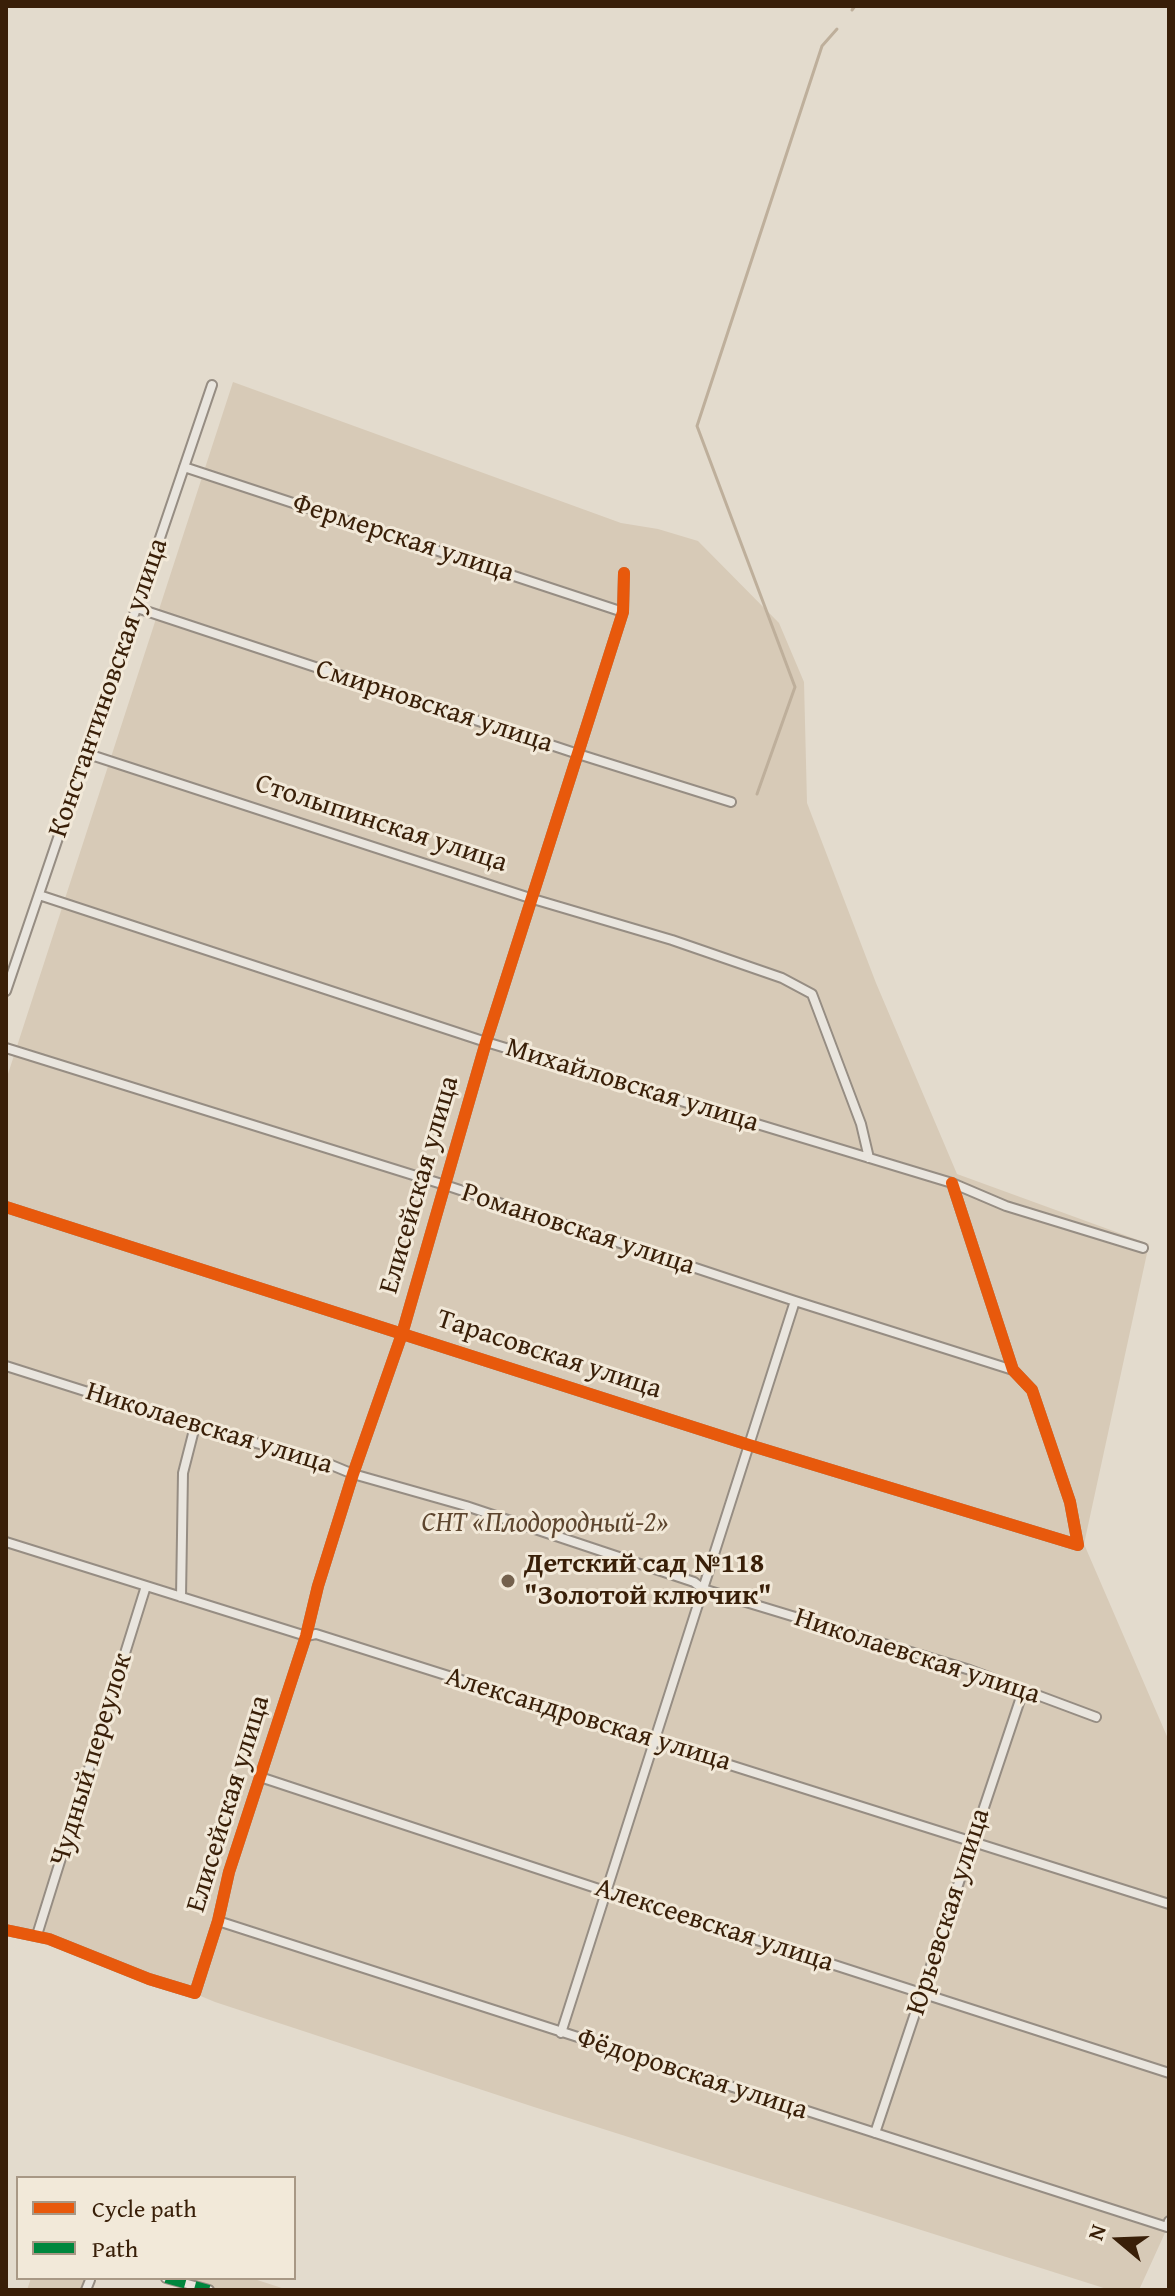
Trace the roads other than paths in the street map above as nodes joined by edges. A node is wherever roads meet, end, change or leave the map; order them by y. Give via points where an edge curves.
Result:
1 (212, 385) dead end
2 (184, 467) junction
3 (624, 573) dead end
4 (137, 608) junction
5 (623, 612) junction
6 (88, 754) junction
7 (578, 754) junction
8 (731, 802) dead end
9 (39, 895) junction
10 (533, 899) junction
11 (6, 991) edge
12 (486, 1042) junction
13 (6, 1048) edge
14 (869, 1158) junction
15 (952, 1183) junction
16 (445, 1185) junction
17 (6, 1207) edge
18 (1143, 1248) dead end
19 (795, 1301) junction
20 (402, 1334) junction
21 (6, 1366) edge
22 (1013, 1370) junction
23 (195, 1426) junction
24 (749, 1445) junction
25 (353, 1474) junction
26 (6, 1542) edge
27 (146, 1586) junction
28 (703, 1589) junction
29 (181, 1597) junction
30 (306, 1636) junction
31 (1023, 1691) junction
32 (1096, 1717) dead end
33 (654, 1741) junction
34 (260, 1777) junction
35 (973, 1840) junction
36 (605, 1891) junction
37 (1169, 1904) edge
38 (218, 1921) junction
39 (6, 1930) edge
40 (37, 1935) junction
41 (922, 1994) junction
42 (561, 2033) junction
43 (1169, 2073) edge
44 (875, 2133) junction
45 (1168, 2224) edge
46 (90, 2280) dead end
47 (173, 2280) edge
48 (86, 2290) edge
49 (209, 2290) edge

1 - 2 street, Константиновская улица
2 - 4 street, Константиновская улица
2 - 5 street, Фермерская улица
3 - 5 street, Елисейская улица
4 - 6 street, Константиновская улица
4 - 7 street, Смирновская улица
5 - 7 street, Елисейская улица
6 - 9 street, Константиновская улица
6 - 10 street, Столыпинская улица
7 - 8 street, Смирновская улица
7 - 10 street, Елисейская улица
9 - 11 street, Константиновская улица
9 - 12 street, Михайловская улица
10 - 12 street, Елисейская улица
10 - 14 street, Столыпинская улица via 672,940 782,978 812,994
12 - 14 street, Михайловская улица
12 - 16 street, Елисейская улица
13 - 16 street, Романовская улица
14 - 15 street, Михайловская улица
15 - 18 street via 1006,1206
15 - 22 street
16 - 19 street, Романовская улица
16 - 20 street, Елисейская улица
17 - 20 street, Тарасовская улица
19 - 22 street, Романовская улица
19 - 24 street
20 - 24 street, Тарасовская улица
20 - 25 street, Елисейская улица
21 - 23 street, Николаевская улица
22 - 24 street, Тарасовская улица via 1032,1390 1070,1502 1078,1545
23 - 25 street, Николаевская улица
23 - 29 street via 183,1473
24 - 28 street
25 - 28 street, Николаевская улица via 466,1506
25 - 30 street, Елисейская улица
26 - 27 street, Александровская улица
27 - 29 street, Александровская улица
27 - 40 street, Чудный переулок
28 - 31 street, Николаевская улица
28 - 33 street
29 - 30 street, Александровская улица
30 - 33 street, Александровская улица via 316,1634
30 - 34 street, Елисейская улица
31 - 32 street, Николаевская улица
31 - 35 street, Юрьевская улица
33 - 35 street, Александровская улица
33 - 36 street
34 - 36 street, Алексеевская улица
34 - 38 street, Елисейская улица
35 - 37 street, Александровская улица
35 - 41 street, Юрьевская улица
36 - 41 street, Алексеевская улица
36 - 42 street
38 - 40 street, Елисейская улица via 195,1993
38 - 42 street, Фёдоровская улица
39 - 40 street
41 - 43 street, Алексеевская улица
41 - 44 street, Юрьевская улица
42 - 44 street, Фёдоровская улица
44 - 45 street, Фёдоровская улица
46 - 48 street
47 - 49 street

